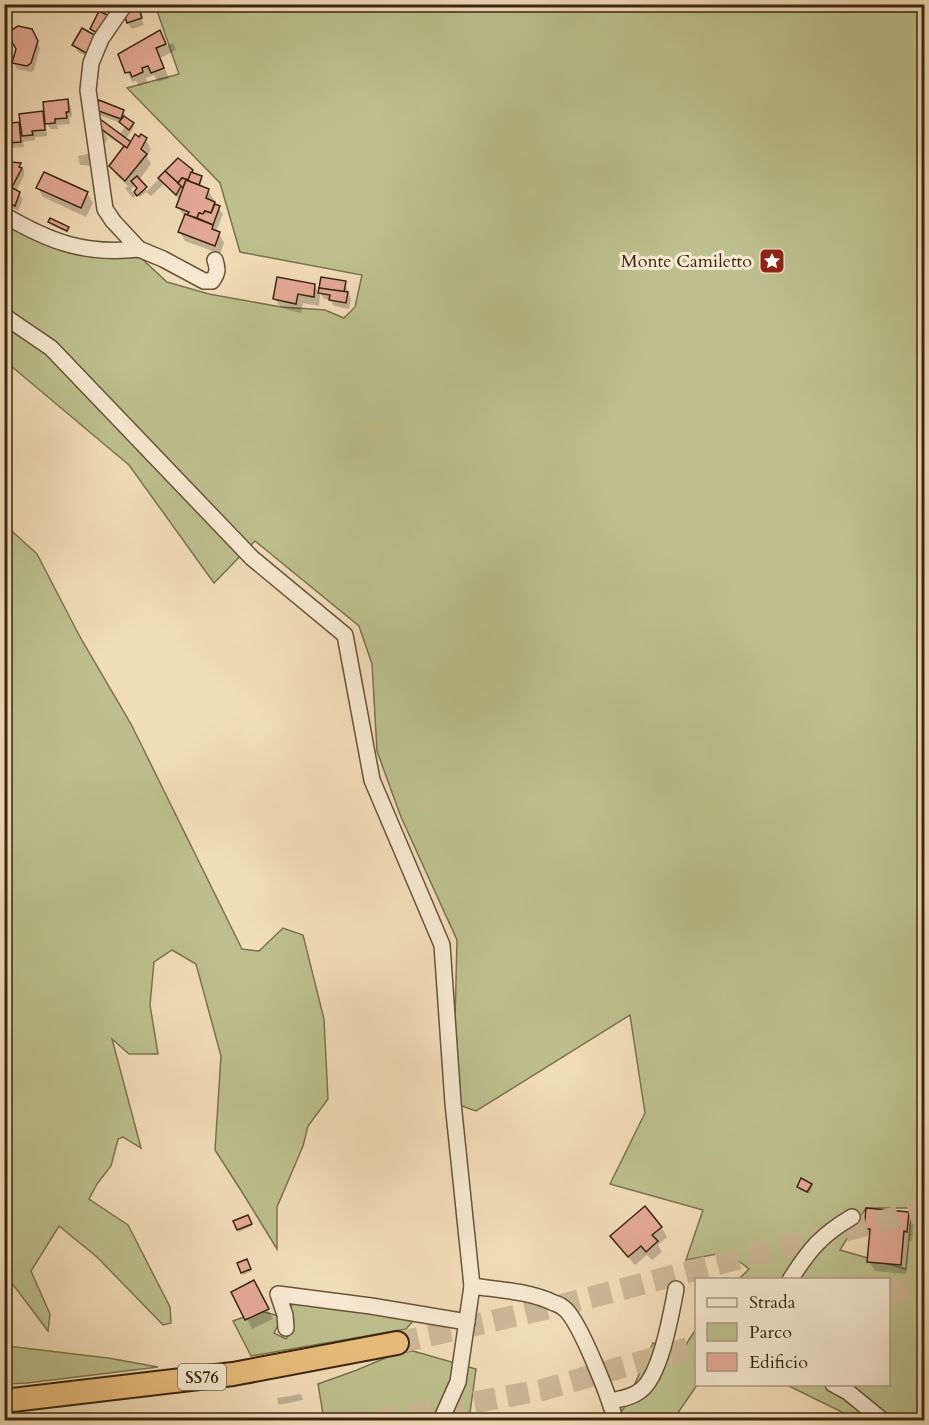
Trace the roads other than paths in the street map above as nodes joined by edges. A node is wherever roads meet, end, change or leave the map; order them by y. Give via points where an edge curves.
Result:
1 (125, 4) edge
2 (4, 215) edge
3 (139, 249) junction
4 (215, 260) dead end
5 (4, 316) edge
6 (852, 1217) dead end
7 (791, 1278) edge
8 (472, 1286) junction
9 (676, 1289) dead end
10 (467, 1322) junction
11 (286, 1329) dead end
12 (397, 1343) tunnel mouth
13 (837, 1386) edge
14 (4, 1401) edge
15 (610, 1401) junction
16 (441, 1420) edge
17 (615, 1420) edge
18 (882, 1420) edge

1 - 3 street via 101,39 91,63 88,90 105,208
2 - 3 street via 68,246 95,251
3 - 4 street via 204,281 212,281 216,275
5 - 8 street via 51,348 252,558 345,636 372,780 442,945
6 - 7 street via 808,1252
8 - 10 street
8 - 15 street via 541,1298 566,1310
9 - 15 street via 654,1374 641,1391
10 - 11 street via 278,1294
10 - 16 street via 458,1382
12 - 14 highway, SS76 via 232,1374
13 - 18 street
15 - 17 street

